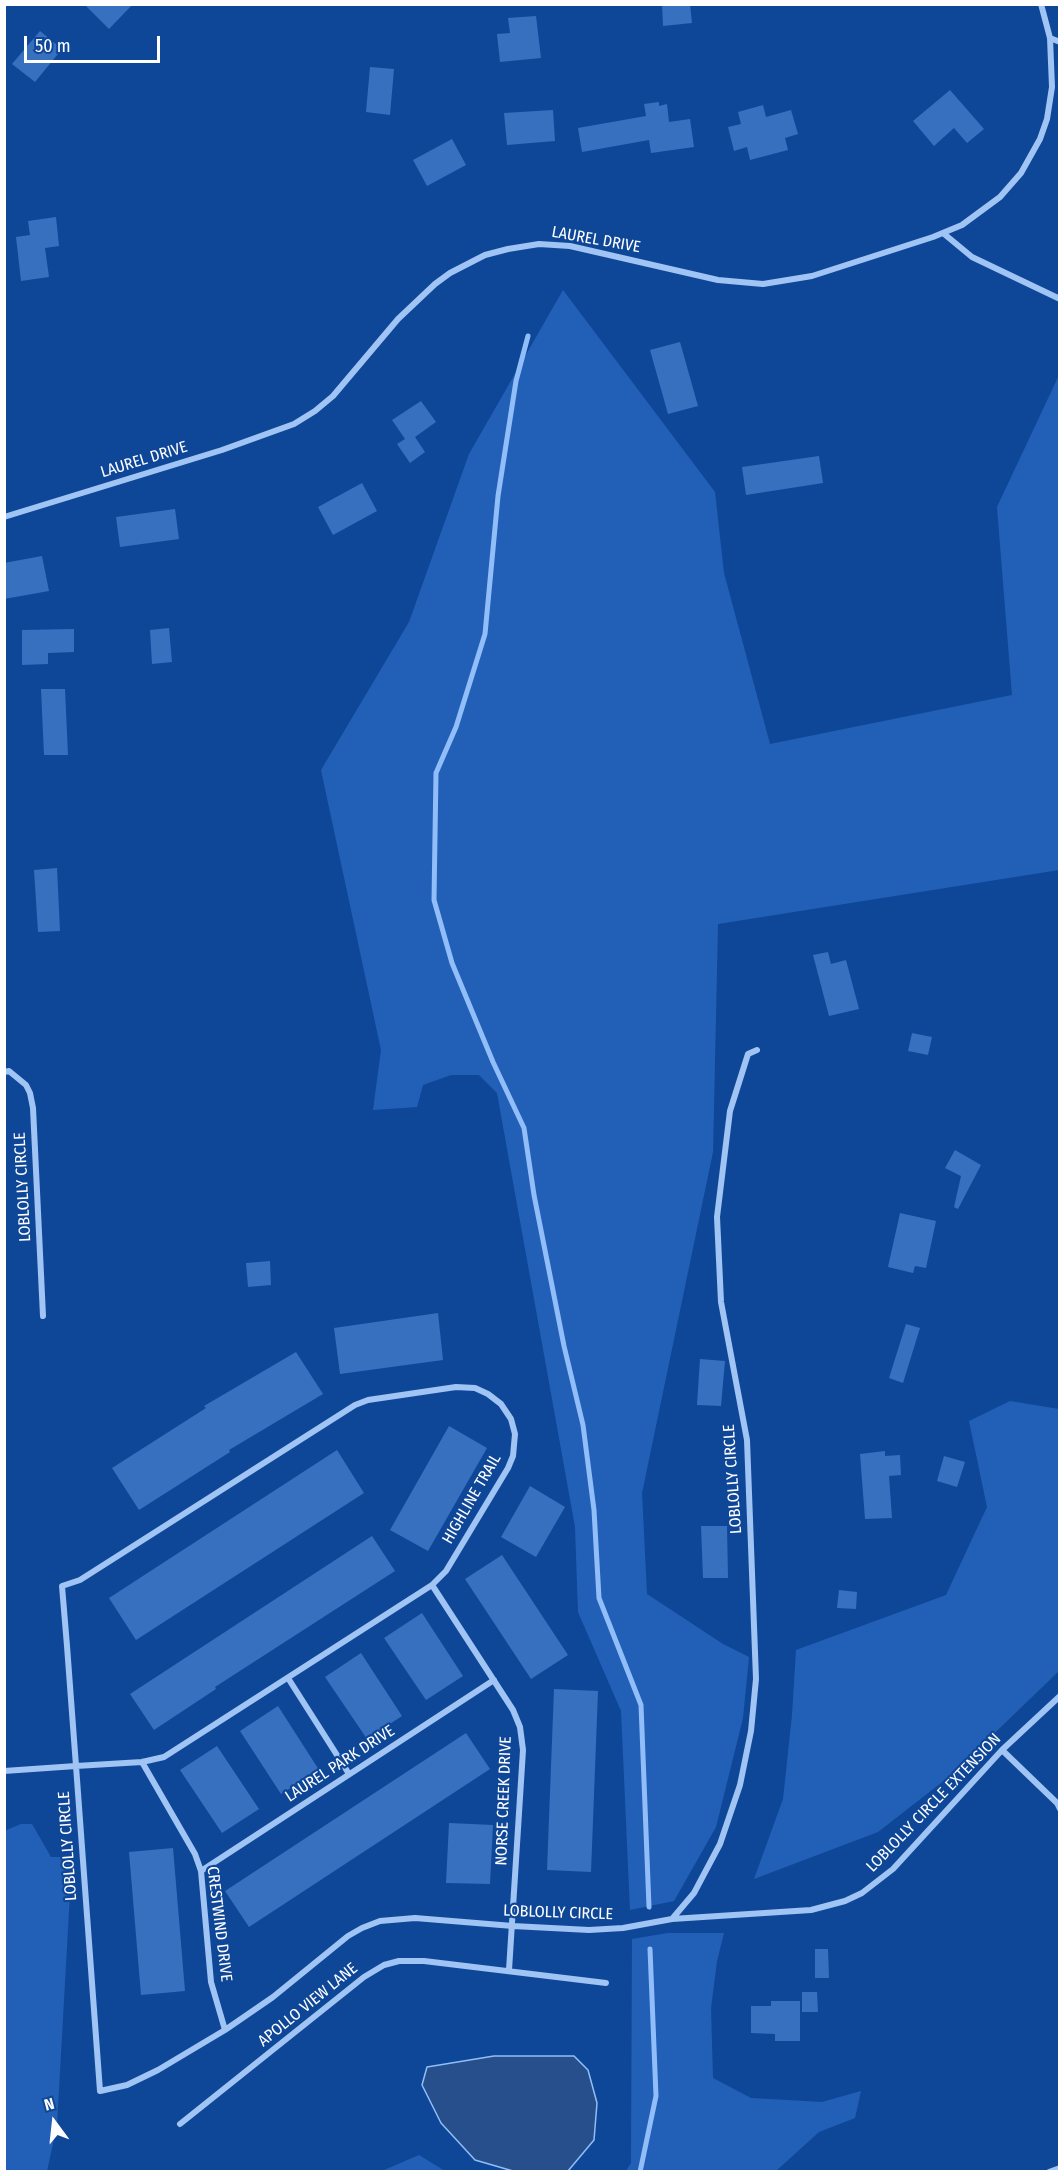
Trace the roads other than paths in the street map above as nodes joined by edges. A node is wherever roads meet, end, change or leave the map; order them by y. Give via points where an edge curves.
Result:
1 (1041, 4) edge
2 (1050, 38) junction
3 (1059, 42) edge
4 (943, 233) junction
5 (1059, 299) edge
6 (4, 517) edge
7 (757, 1050) dead end
8 (4, 1072) edge
9 (43, 1316) dead end
10 (432, 1585) junction
11 (62, 1586) joint
12 (288, 1678) junction
13 (494, 1680) junction
14 (1059, 1696) edge
15 (1002, 1750) junction
16 (142, 1762) junction
17 (76, 1766) junction
18 (4, 1771) edge
19 (350, 1774) junction
20 (1059, 1805) edge
21 (201, 1871) junction
22 (672, 1919) junction
23 (513, 1926) junction
24 (509, 1970) junction
25 (606, 1983) dead end
26 (225, 2030) junction
27 (180, 2124) dead end
28 (1059, 2168) edge
29 (1049, 2172) edge

1 - 2 street, LAUREL DRIVE
2 - 3 street
2 - 4 street, LAUREL DRIVE via 1051,96 1047,119 1030,158 989,207
4 - 5 street via 972,257
4 - 6 street, LAUREL DRIVE via 812,276 763,284 718,280 570,246 539,244 485,255 435,284 398,319 333,396 294,424
7 - 22 street, LOBLOLLY CIRCLE via 748,1054 730,1111 717,1217 721,1302 747,1440 756,1679 751,1731 740,1785 720,1844 694,1893
8 - 9 street, LOBLOLLY CIRCLE via 9,1071 26,1085 33,1108
10 - 11 street, HIGHLINE TRAIL via 446,1570 513,1455 515,1434 510,1419 501,1404 475,1388 444,1389 355,1405 80,1580
10 - 12 street, HIGHLINE TRAIL
10 - 13 street, NORSE CREEK DRIVE
11 - 17 street, LOBLOLLY CIRCLE
12 - 16 street, HIGHLINE TRAIL via 164,1757
12 - 19 street
13 - 19 street, LAUREL PARK DRIVE
13 - 23 street, NORSE CREEK DRIVE via 513,1710 523,1750
14 - 15 street, LOBLOLLY CIRCLE EXTENSION
15 - 20 street
15 - 22 street, LOBLOLLY CIRCLE EXTENSION via 894,1869 862,1893 811,1910
16 - 17 street, HIGHLINE TRAIL
16 - 21 street, CRESTWIND DRIVE
17 - 18 street, HIGHLINE TRAIL
17 - 26 street, LOBLOLLY CIRCLE via 100,2091 127,2085
19 - 21 street, LAUREL PARK DRIVE
21 - 26 street, CRESTWIND DRIVE via 211,1982
22 - 23 street, LOBLOLLY CIRCLE via 589,1930
23 - 24 street, NORSE CREEK DRIVE
23 - 26 street, LOBLOLLY CIRCLE via 415,1918 380,1921 348,1936
24 - 25 street, APOLLO VIEW LANE
24 - 27 street, APOLLO VIEW LANE via 424,1961 384,1965
28 - 29 street

